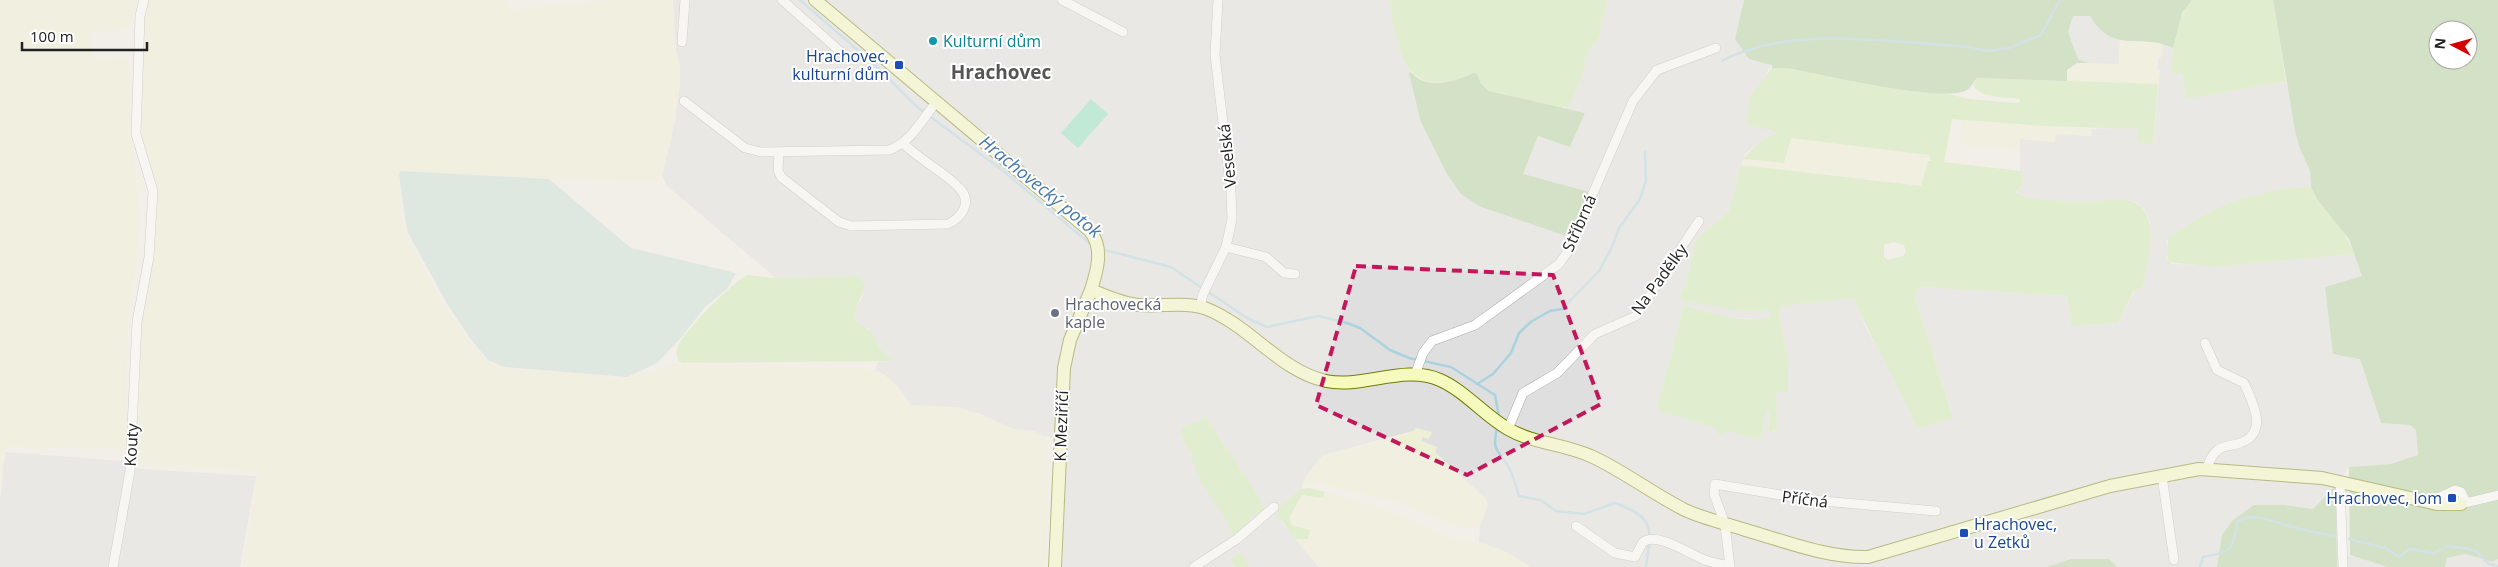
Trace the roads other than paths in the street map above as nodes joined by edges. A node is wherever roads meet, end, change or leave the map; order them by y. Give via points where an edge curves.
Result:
1 (144, 0) edge
2 (685, 0) edge
3 (782, 0) edge
4 (1062, 0) edge
5 (1218, 0) edge
6 (823, 2) edge
7 (1123, 32) dead end
8 (682, 42) dead end
9 (1716, 48) dead end
10 (842, 53) dead end
11 (684, 101) dead end
12 (934, 105) junction
13 (903, 143) junction
14 (779, 152) junction
15 (1699, 221) dead end
16 (1226, 247) junction
17 (1295, 274) dead end
18 (1091, 290) junction
19 (1203, 296) junction
20 (2205, 344) dead end
21 (1417, 371) junction
22 (1502, 424) junction
23 (2206, 470) junction
24 (2162, 476) junction
25 (2340, 482) junction
26 (2498, 495) edge
27 (2462, 504) joint
28 (1274, 507) dead end
29 (1936, 511) dead end
30 (1725, 524) junction
31 (1576, 526) dead end
32 (2174, 560) dead end
33 (1729, 566) edge
34 (113, 567) edge
35 (1055, 567) edge
36 (1194, 567) edge
37 (2343, 567) edge

1 - 34 street, Kouty via 140,16 136,134 153,191 149,257 137,322 130,471
2 - 8 street
3 - 10 street
4 - 7 street
5 - 16 street, Veselská via 1215,55 1232,219
6 - 12 street
9 - 21 street, Stříbrná via 1657,70 1633,101 1568,251 1559,264 1475,325 1432,340
11 - 14 street via 745,148
12 - 13 street
12 - 18 street, K Meziříčí via 1094,236 1097,248
13 - 14 street via 889,150
13 - 14 street via 961,190 965,204 956,220 948,224 846,225 838,222 781,177
15 - 22 street, Na Padělky via 1636,316 1596,334 1557,373 1523,393
16 - 17 street via 1266,257 1284,272
16 - 19 street, Veselská
18 - 19 street via 1134,305
18 - 35 street, K Meziříčí via 1070,340 1064,368
19 - 21 street via 1282,359 1326,381
20 - 23 street via 2216,370 2244,383 2253,403 2258,427 2252,437 2218,449
21 - 22 street via 1466,396
22 - 30 street via 1592,456 1686,510
23 - 24 street
23 - 25 street
24 - 30 street via 2110,486 1868,557 1852,558 1819,551
24 - 32 street
25 - 27 street via 2429,502
25 - 37 street
26 - 27 street
28 - 36 street via 1237,539
29 - 30 street, Příčná via 1811,500 1714,484 1714,494
30 - 33 street
31 - 33 street via 1615,553 1635,557 1649,540 1668,542 1706,561

